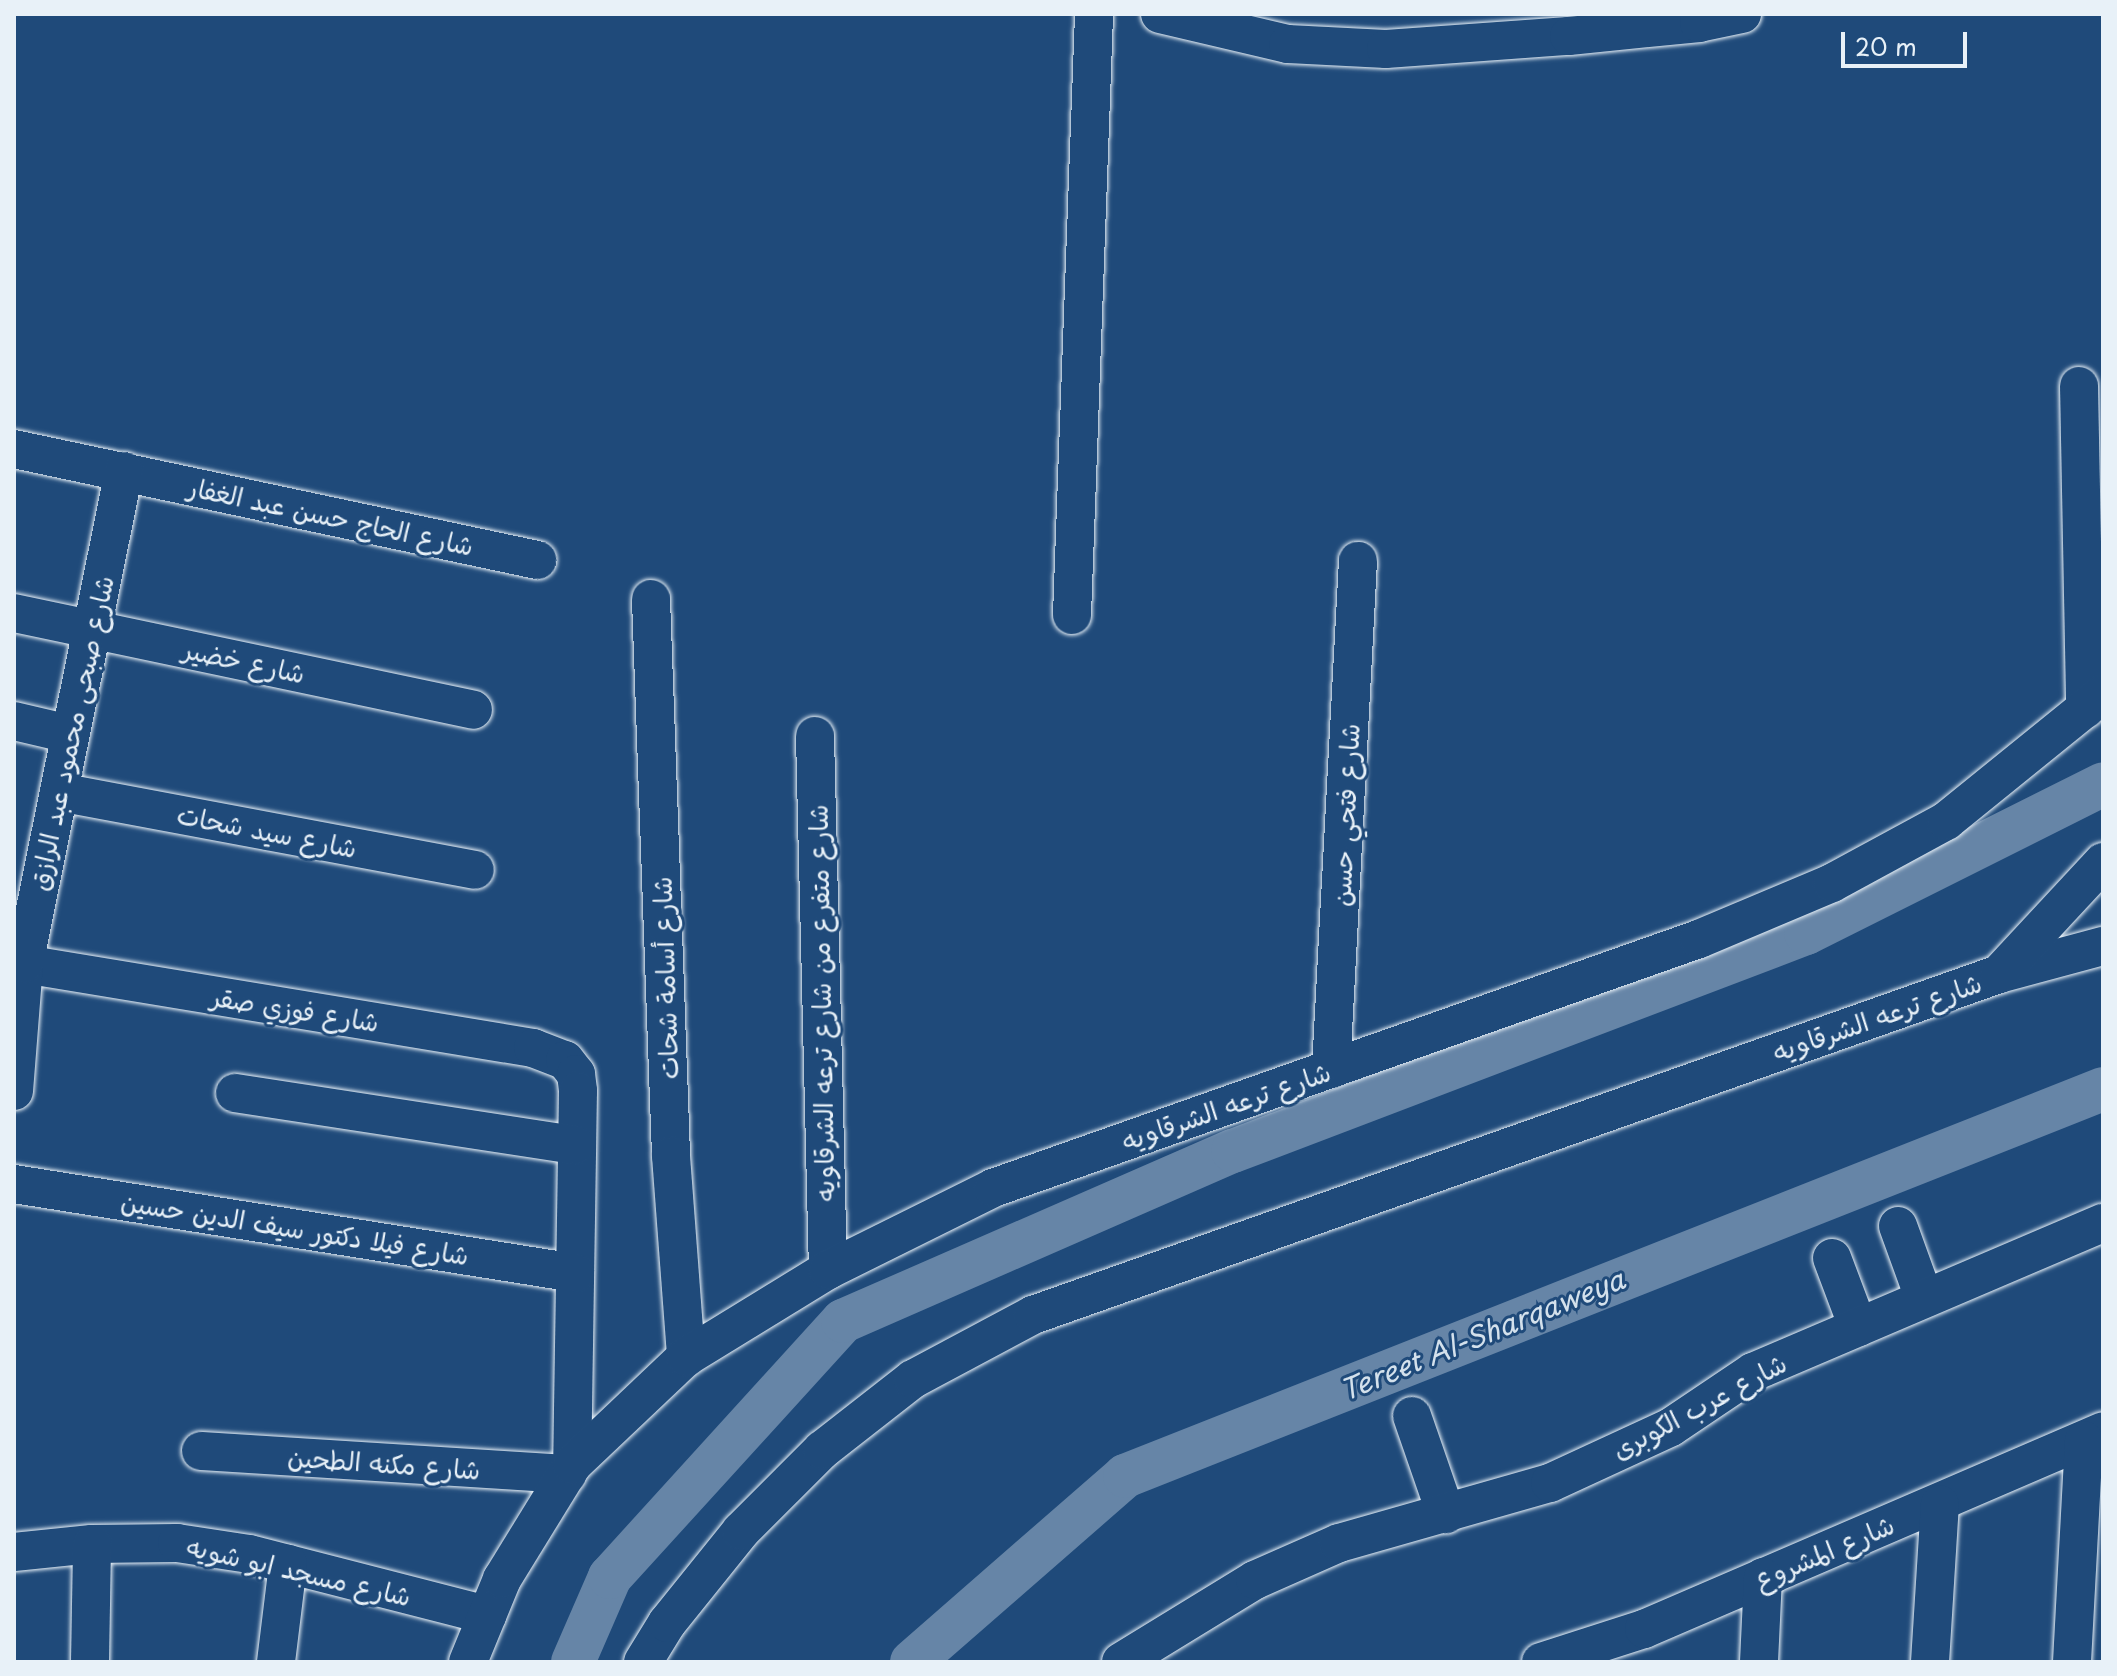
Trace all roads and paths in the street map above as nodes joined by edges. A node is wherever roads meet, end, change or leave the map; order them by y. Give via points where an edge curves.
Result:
1 (1094, 14) edge
2 (1160, 14) edge
3 (1742, 14) edge
4 (1488, 28) edge
5 (2079, 386) dead end
6 (14, 449) edge
7 (124, 471) junction
8 (537, 560) dead end
9 (1358, 561) dead end
10 (651, 599) dead end
11 (14, 613) edge
12 (1072, 615) dead end
13 (93, 629) junction
14 (2094, 701) edge
15 (473, 710) dead end
16 (14, 721) edge
17 (70, 734) junction
18 (815, 736) dead end
19 (59, 792) junction
20 (2103, 862) edge
21 (475, 870) dead end
22 (2103, 946) edge
23 (22, 951) edge
24 (1999, 974) junction
25 (1331, 1069) junction
26 (14, 1091) edge
27 (235, 1093) dead end
28 (575, 1145) junction
29 (14, 1184) edge
30 (2103, 1223) edge
31 (1898, 1226) dead end
32 (1832, 1258) dead end
33 (828, 1270) junction
34 (575, 1273) junction
35 (1924, 1298) junction
36 (1858, 1327) junction
37 (686, 1357) junction
38 (1412, 1416) dead end
39 (2093, 1436) edge
40 (201, 1451) dead end
41 (569, 1470) junction
42 (1940, 1504) junction
43 (1446, 1514) junction
44 (92, 1544) junction
45 (14, 1552) edge
46 (288, 1564) junction
47 (1763, 1577) junction
48 (487, 1615) junction
49 (1644, 1646) edge
50 (90, 1662) edge
51 (276, 1662) edge
52 (468, 1662) edge
53 (643, 1662) edge
54 (1121, 1662) edge
55 (1541, 1662) edge
56 (1759, 1662) edge
57 (1930, 1662) edge
58 (2072, 1662) edge

1 - 12 street
2 - 4 street via 1288,44 1386,49
3 - 4 street via 1699,23
5 - 14 street
6 - 7 street, شارع الحاج حسن عبد الغفار
7 - 8 street, شارع الحاج حسن عبد الغفار
7 - 13 street, شارع صبحى محمود عبد الرازق
9 - 25 street, شارع فتحي حسن
10 - 37 street, شارع أسامة شحات via 671,1156
11 - 13 street, شارع خضير
13 - 15 street, شارع خضير
13 - 17 street, شارع صبحى محمود عبد الرازق
14 - 25 street, شارع ترعه الشرقاويه via 1946,821 1832,883 1699,939
16 - 17 street
17 - 19 street, شارع صبحى محمود عبد الرازق
18 - 33 street, شارع متفرع من شارع ترعه الشرقاويه
19 - 21 street, شارع سيد شحات
19 - 23 street, شارع صبحى محمود عبد الرازق
20 - 24 street, شارع ترعه الشرقاويه
22 - 24 street, شارع ترعه الشرقاويه
23 - 26 street, شارع صبحى محمود عبد الرازق
23 - 28 street, شارع فوزي صقر via 533,1048 565,1060 576,1074
24 - 53 street, شارع ترعه الشرقاويه via 1033,1315 913,1379 822,1450 741,1531 667,1623
25 - 33 street, شارع ترعه الشرقاويه via 993,1188
27 - 28 street
28 - 34 street
29 - 34 street, شارع فيلا دكتور سيف الدين حسين
30 - 35 street, شارع عرب الكوبرى
31 - 35 street
32 - 36 street
33 - 37 street, شارع ترعه الشرقاويه
34 - 41 street
35 - 36 street, شارع عرب الكوبرى
36 - 43 street, شارع عرب الكوبرى via 1753,1372 1671,1427 1550,1483
37 - 41 street, شارع ترعه الشرقاويه
38 - 43 street
39 - 42 street, شارع المشروع
39 - 58 street
40 - 41 street, شارع مكنه الطحين
41 - 48 street, شارع ترعه الشرقاويه via 502,1579
42 - 47 street, شارع المشروع
42 - 57 street
43 - 54 street, شارع عرب الكوبرى via 1339,1543 1255,1580
44 - 45 street, شارع مسجد ابو شويه
44 - 46 street, شارع مسجد ابو شويه via 177,1543
44 - 50 street
46 - 48 street, شارع مسجد ابو شويه
46 - 51 street
47 - 49 street, شارع المشروع
47 - 56 street
48 - 52 street, شارع ترعه الشرقاويه
49 - 55 street, شارع المشروع

